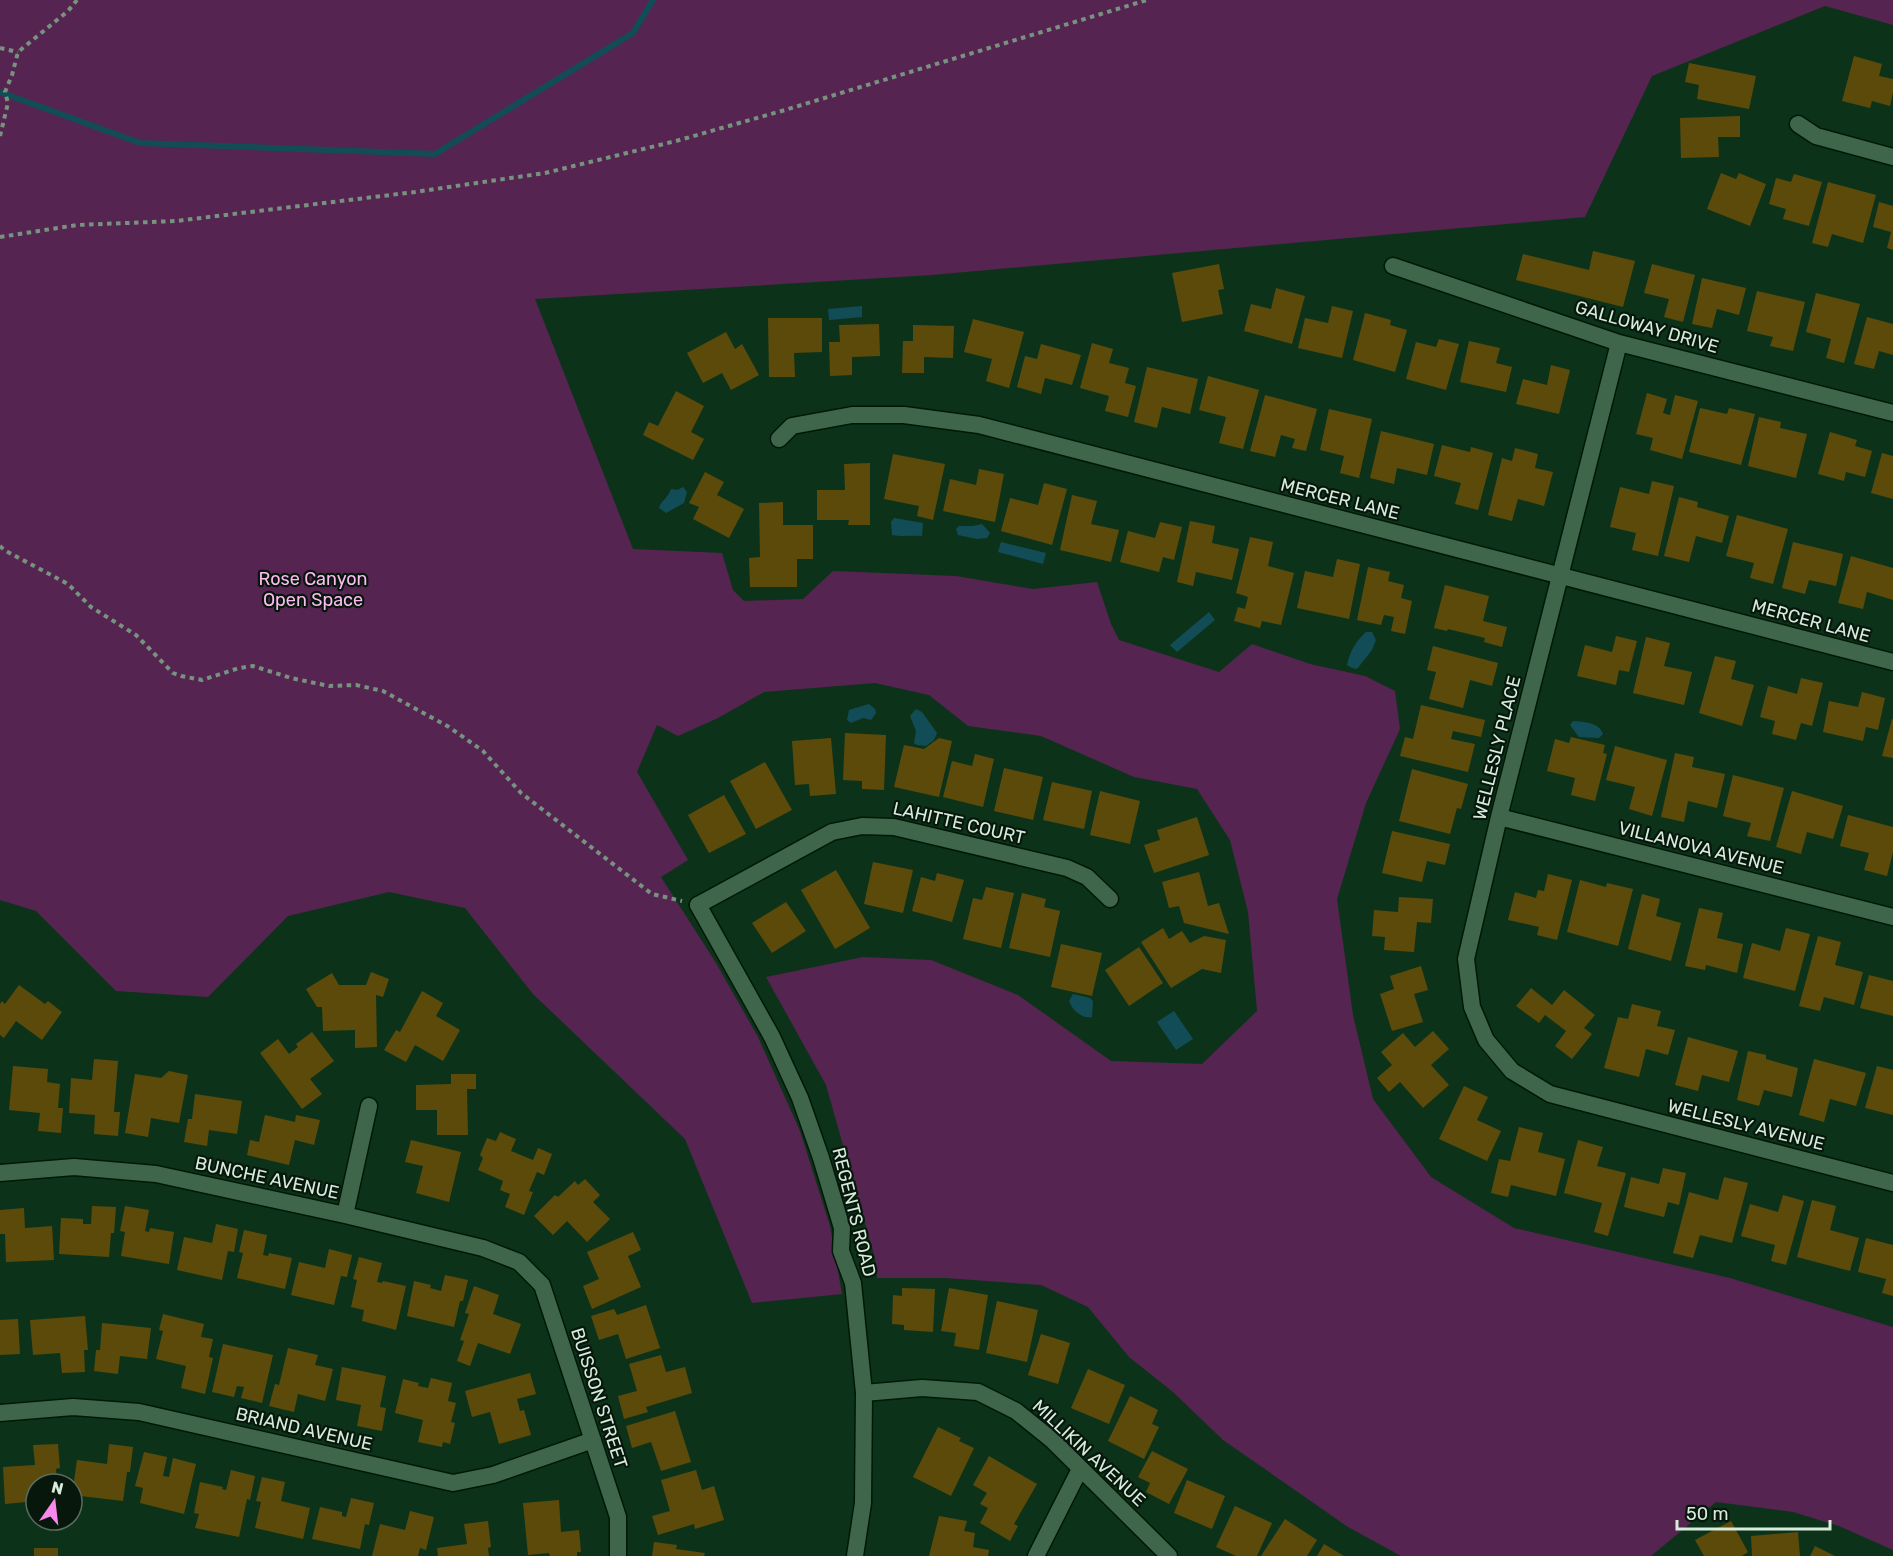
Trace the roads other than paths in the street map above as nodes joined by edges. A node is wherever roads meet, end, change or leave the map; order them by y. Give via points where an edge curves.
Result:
1 (1798, 124) dead end
2 (1893, 157) edge
3 (1393, 266) dead end
4 (1619, 343) junction
5 (1893, 413) edge
6 (779, 439) dead end
7 (1561, 576) junction
8 (1893, 662) edge
9 (1499, 817) junction
10 (1110, 899) dead end
11 (698, 905) joint
12 (1893, 917) edge
13 (369, 1106) dead end
14 (1590, 1106) joint
15 (0, 1173) edge
16 (1893, 1183) edge
17 (345, 1215) junction
18 (519, 1262) joint
19 (864, 1392) junction
20 (0, 1413) edge
21 (593, 1440) junction
22 (1080, 1469) junction
23 (618, 1556) edge
24 (855, 1556) edge
25 (1036, 1556) edge
26 (1169, 1556) edge

1 - 2 street via 1816,136
3 - 4 street, GALLOWAY DRIVE
4 - 5 street, GALLOWAY DRIVE
4 - 7 street, WELLESLY PLACE
6 - 7 street, MERCER LANE via 792,426 852,415 904,415 979,426
7 - 8 street, MERCER LANE
7 - 9 street, WELLESLY PLACE
9 - 12 street, VILLANOVA AVENUE
9 - 14 street, WELLESLY PLACE via 1466,959 1472,1007 1486,1040 1512,1071 1550,1094
10 - 11 street, LAHITTE COURT via 1087,877 1067,868 877,825 832,832
11 - 19 street, REGENTS ROAD via 772,1038 800,1098 821,1158 842,1228 841,1251 853,1283
13 - 17 street
14 - 16 street, WELLESLY AVENUE
15 - 17 street, BUNCHE AVENUE via 74,1167 156,1174
17 - 18 street, BUNCHE AVENUE via 483,1248
18 - 21 street, BUISSON STREET via 542,1285
19 - 22 street, MILLIKIN AVENUE via 922,1388 978,1392 1016,1411
19 - 24 street, REGENTS ROAD via 863,1503
20 - 21 street, BRIAND AVENUE via 73,1407 139,1412 453,1483 493,1475
21 - 23 street, BUISSON STREET via 618,1517
22 - 25 street
22 - 26 street, MILLIKIN AVENUE

